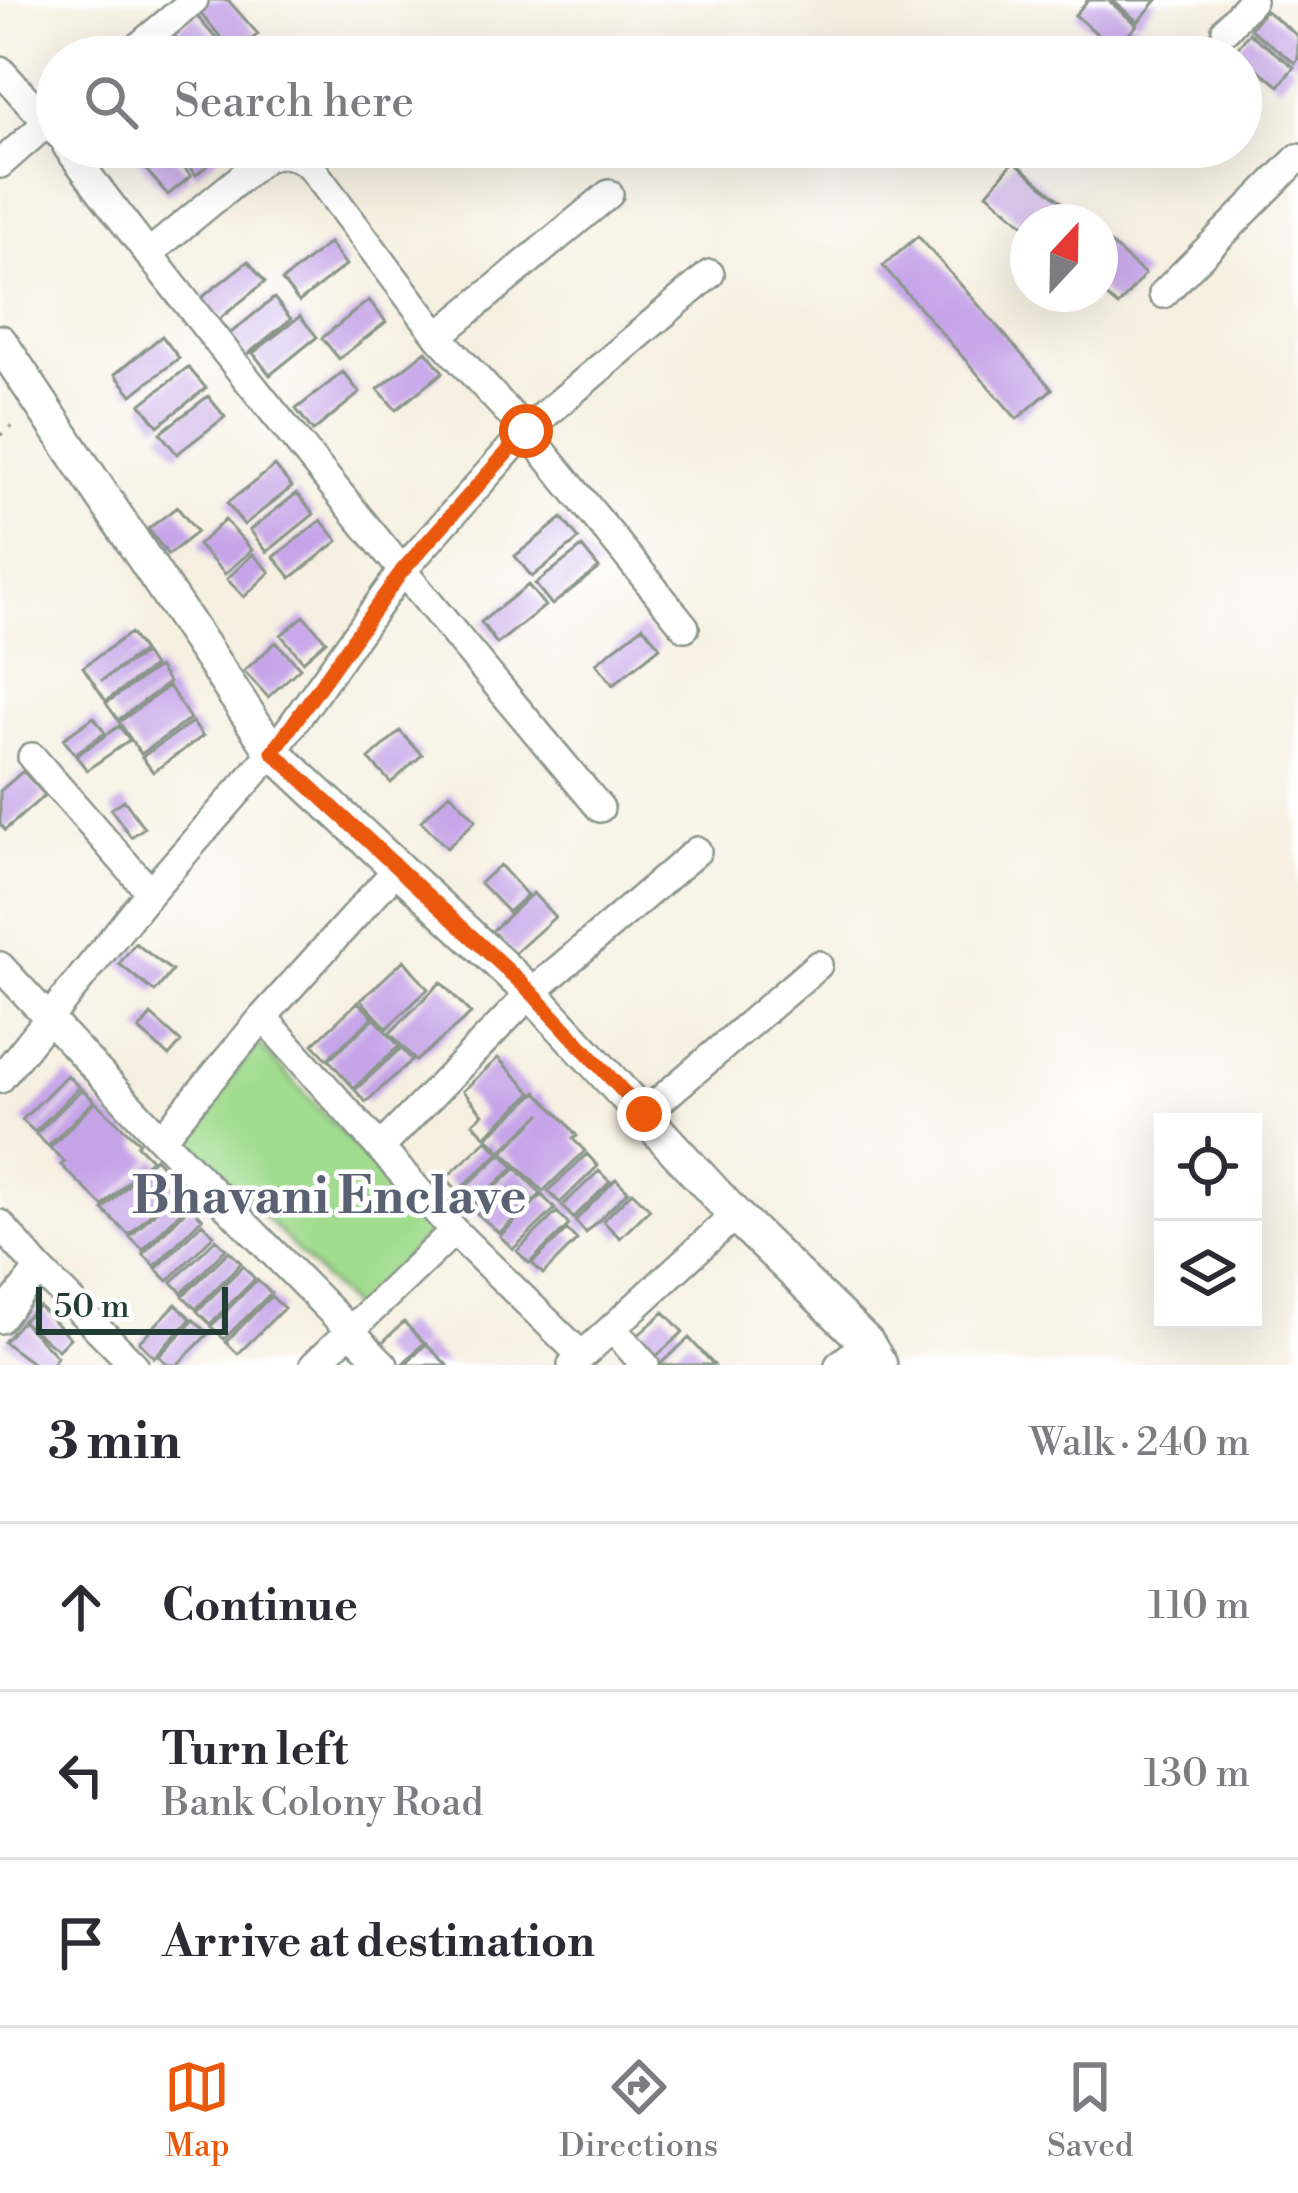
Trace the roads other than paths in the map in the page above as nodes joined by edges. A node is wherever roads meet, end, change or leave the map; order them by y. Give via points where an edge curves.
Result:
1 (194, 0) edge
2 (1252, 0) edge
3 (1226, 29) dead end
4 (151, 36) edge
5 (0, 70) edge
6 (36, 105) edge
7 (36, 137) edge
8 (1298, 158) edge
9 (0, 164) edge
10 (83, 168) edge
11 (253, 168) edge
12 (312, 168) edge
13 (609, 194) dead end
14 (148, 254) junction
15 (710, 274) dead end
16 (1163, 294) dead end
17 (438, 336) junction
18 (0, 342) edge
19 (526, 431) junction
20 (402, 571) junction
21 (685, 627) dead end
22 (273, 752) junction
23 (32, 757) dead end
24 (599, 808) dead end
25 (697, 851) dead end
26 (398, 868) junction
27 (150, 892) junction
28 (818, 965) dead end
29 (0, 966) edge
30 (531, 992) junction
31 (263, 1017) junction
32 (49, 1020) junction
33 (0, 1079) edge
34 (644, 1114) junction
35 (161, 1139) junction
36 (381, 1147) junction
37 (735, 1215) junction
38 (0, 1224) edge
39 (454, 1231) junction
40 (39, 1269) junction
41 (0, 1318) edge
42 (613, 1329) junction
43 (350, 1331) junction
44 (873, 1354) edge
45 (577, 1361) edge
46 (134, 1365) edge
47 (314, 1365) edge
48 (384, 1365) edge
49 (646, 1365) edge
50 (839, 1365) edge

1 - 4 street
2 - 3 street
5 - 6 street
7 - 9 street
8 - 16 street
10 - 14 street
11 - 14 street
12 - 17 street
13 - 17 street
14 - 20 street
15 - 19 street
17 - 19 street
18 - 22 street
19 - 20 street
19 - 21 street
20 - 22 street
20 - 24 street
22 - 26 street
22 - 27 street
23 - 27 street
25 - 30 street
26 - 30 street
26 - 31 street
27 - 32 street
28 - 34 street
29 - 32 street
30 - 34 street
30 - 36 street
31 - 35 street
31 - 36 street
32 - 33 street
32 - 35 street
34 - 37 street
35 - 43 street
36 - 39 street
37 - 42 street
37 - 44 street
38 - 40 street
39 - 43 street
39 - 45 street
40 - 41 street
40 - 46 street
42 - 45 street
42 - 49 street
43 - 47 street
43 - 48 street
44 - 50 street

